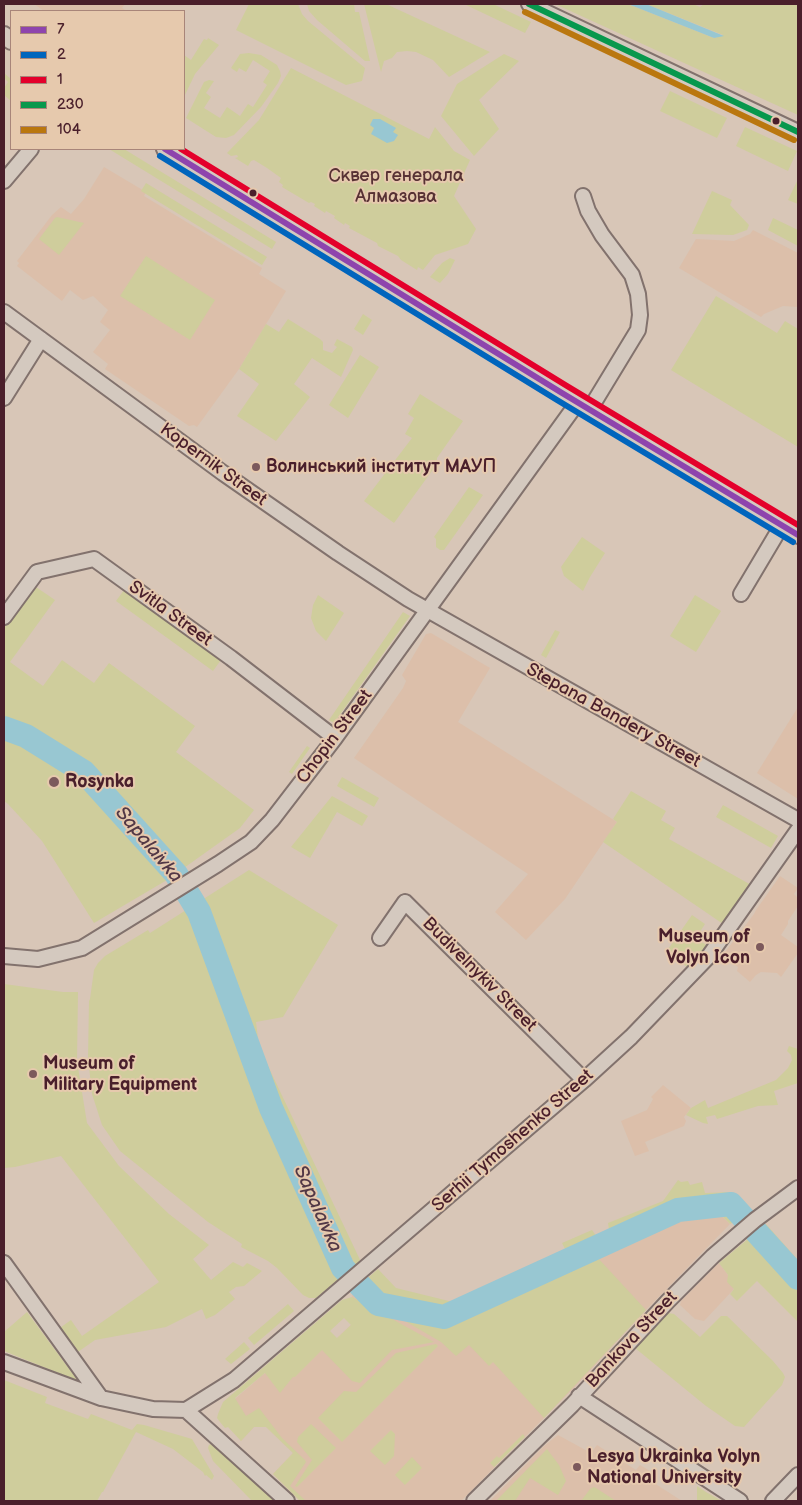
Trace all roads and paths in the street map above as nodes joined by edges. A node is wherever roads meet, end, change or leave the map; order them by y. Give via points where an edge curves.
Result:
1 (528, 4) edge
2 (798, 132) edge
3 (30, 150) edge
4 (167, 150) edge
5 (4, 181) edge
6 (583, 196) dead end
7 (4, 312) edge
8 (42, 339) junction
9 (4, 398) edge
10 (584, 406) junction
11 (782, 525) junction
12 (798, 535) edge
13 (741, 594) dead end
14 (428, 611) junction
15 (4, 617) edge
16 (335, 738) junction
17 (798, 820) edge
18 (798, 830) edge
19 (380, 938) dead end
20 (4, 956) edge
21 (584, 1080) junction
22 (798, 1188) edge
23 (4, 1263) edge
24 (4, 1362) edge
25 (579, 1396) junction
26 (101, 1398) junction
27 (186, 1410) junction
28 (798, 1476) edge
29 (286, 1501) edge
30 (474, 1501) edge
31 (740, 1501) edge
32 (773, 1501) edge

1 - 2 street
3 - 5 street
4 - 10 main road
6 - 10 street, Chopin Street via 602,235 632,275 640,315 638,330
7 - 8 street, Kopernik Street
8 - 9 street
8 - 14 street, Kopernik Street via 230,478
10 - 11 main road
10 - 14 street, Chopin Street
11 - 12 main road
11 - 13 street
14 - 16 street, Chopin Street
14 - 17 street, Stepana Bandery Street
15 - 16 street, Svitla Street via 37,572 94,559
16 - 20 street, Chopin Street via 272,820 251,842 218,864 82,948 38,959
18 - 21 street, Serhii Tymoshenko Street via 709,956 631,1037
19 - 21 street, Budivelnykiv Street via 405,902
21 - 27 street, Serhii Tymoshenko Street via 234,1380
22 - 25 street, Bankova Street via 713,1256
23 - 26 street
24 - 26 street
25 - 30 street, Bankova Street
25 - 31 street
26 - 27 street via 154,1409
27 - 29 street
28 - 32 street

